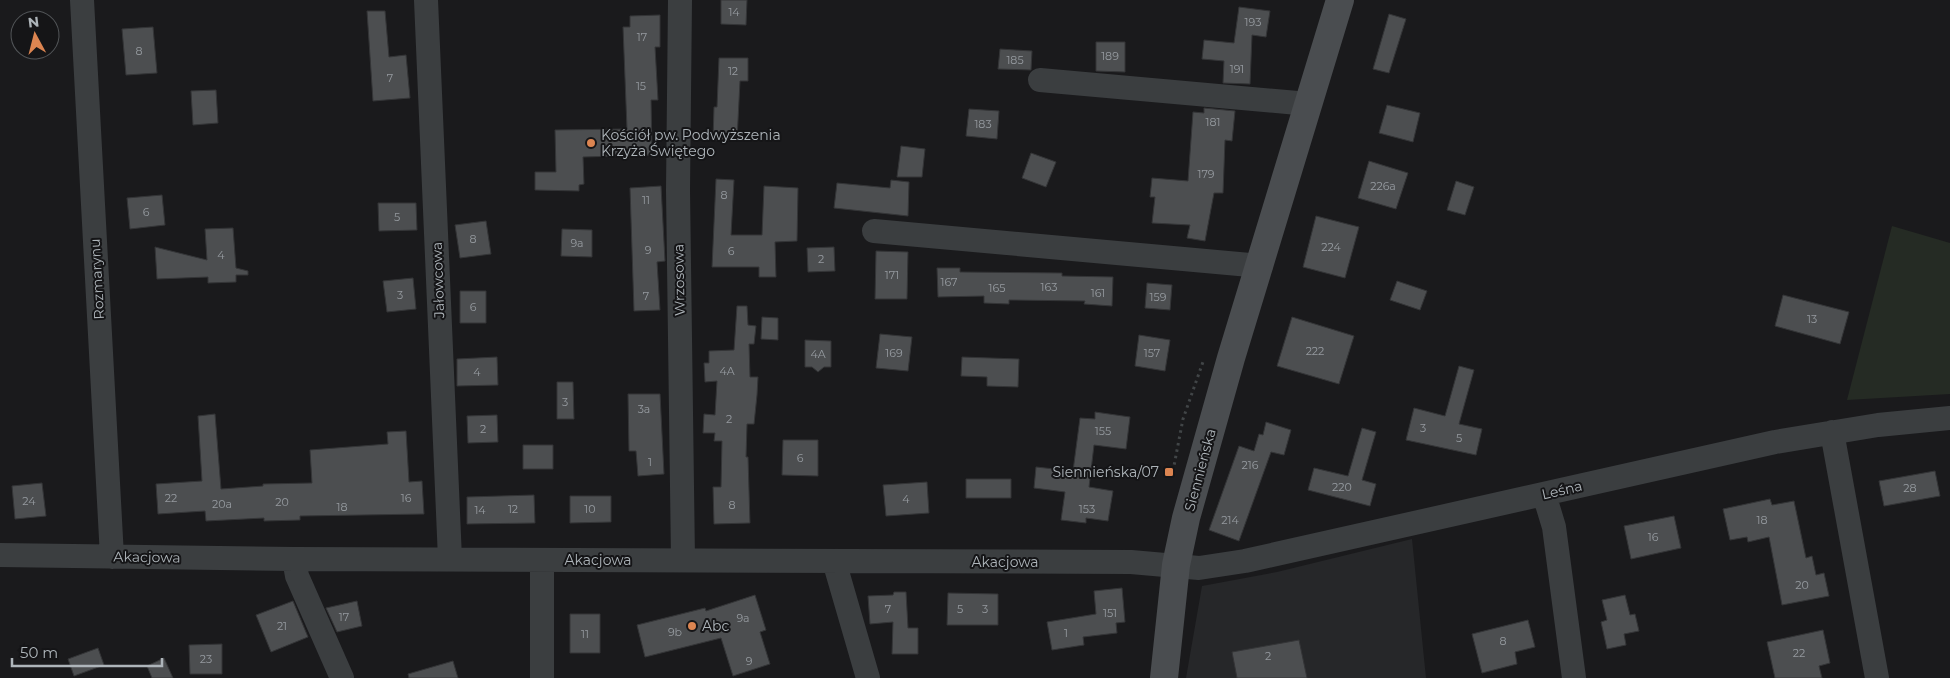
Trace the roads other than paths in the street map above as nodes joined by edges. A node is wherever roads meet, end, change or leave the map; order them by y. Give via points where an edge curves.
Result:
1 (82, 0) edge
2 (426, 0) edge
3 (680, 0) edge
4 (1340, 0) edge
5 (1040, 80) dead end
6 (1309, 104) junction
7 (874, 231) dead end
8 (1261, 266) junction
9 (1950, 418) edge
10 (1832, 432) junction
11 (1544, 494) junction
12 (0, 555) edge
13 (112, 557) junction
14 (294, 559) junction
15 (450, 559) junction
16 (542, 560) junction
17 (683, 560) junction
18 (834, 561) junction
19 (1176, 565) junction
20 (342, 678) edge
21 (542, 678) edge
22 (868, 678) edge
23 (1164, 678) edge
24 (1574, 678) edge
25 (1877, 678) edge

1 - 13 street, Rozmarynu
2 - 15 street, Jałowcowa
3 - 17 street, Wrzosowa via 678,190
4 - 6 main road, Siennieńska
5 - 6 street
6 - 8 main road, Siennieńska
7 - 8 street
8 - 19 main road, Siennieńska via 1200,467
9 - 10 street, Leśna
10 - 11 street, Leśna
10 - 25 street
11 - 19 street, Leśna via 1245,561 1199,568
11 - 24 street via 1554,527
12 - 13 street, Akacjowa
13 - 14 street, Akacjowa
14 - 15 street, Akacjowa
14 - 20 street via 297,576
15 - 16 street, Akacjowa
16 - 17 street, Akacjowa
16 - 21 street
17 - 18 street, Akacjowa
18 - 19 street, Akacjowa
18 - 22 street
19 - 23 main road, Siennieńska

